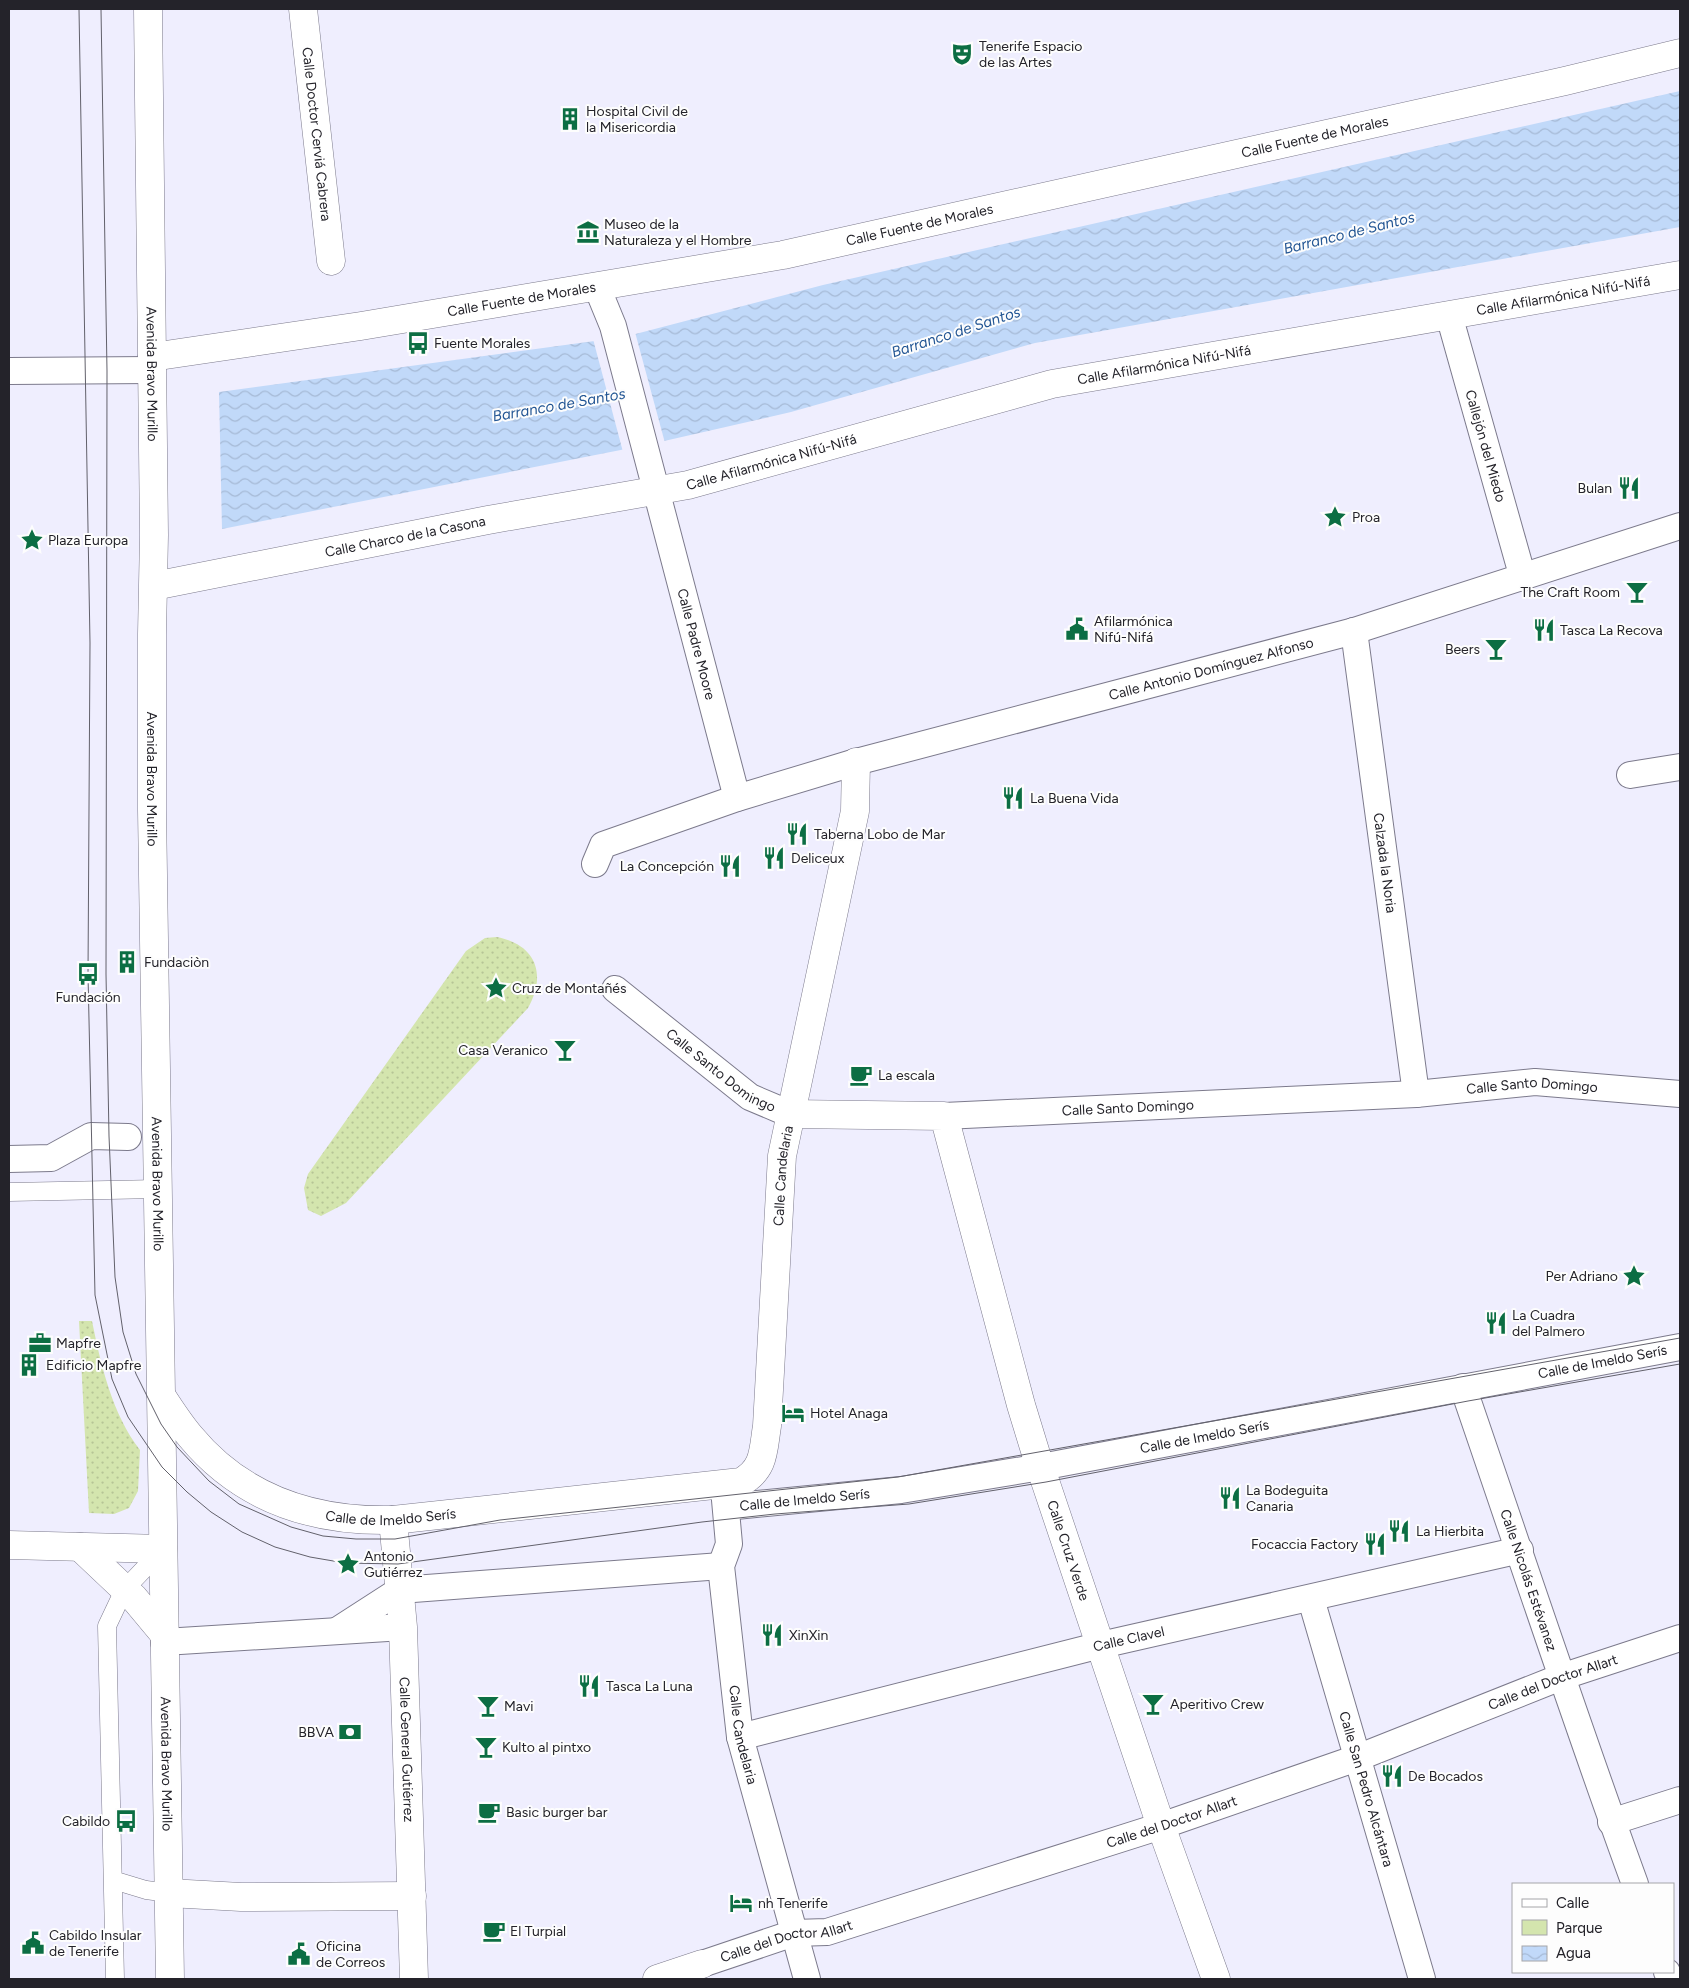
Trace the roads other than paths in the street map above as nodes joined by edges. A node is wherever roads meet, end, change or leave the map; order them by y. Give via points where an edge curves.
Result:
1 (148, 9) edge
2 (303, 9) edge
3 (1680, 53) edge
4 (331, 261) dead end
5 (1680, 275) edge
6 (596, 288) junction
7 (1449, 315) junction
8 (152, 370) junction
9 (9, 371) edge
10 (657, 492) junction
11 (1680, 526) edge
12 (1523, 578) junction
13 (154, 586) junction
14 (1354, 631) junction
15 (856, 762) junction
16 (1680, 767) edge
17 (1630, 775) dead end
18 (737, 798) junction
19 (595, 864) dead end
20 (615, 989) dead end
21 (1416, 1094) junction
22 (1680, 1094) edge
23 (790, 1114) junction
24 (944, 1116) junction
25 (128, 1137) dead end
26 (9, 1159) edge
27 (158, 1188) junction
28 (9, 1192) edge
29 (1680, 1347) edge
30 (1463, 1387) junction
31 (161, 1396) junction
32 (1041, 1467) junction
33 (753, 1476) joint
34 (725, 1496) junction
35 (393, 1520) junction
36 (9, 1545) edge
37 (80, 1547) junction
38 (163, 1549) junction
39 (1520, 1550) junction
40 (721, 1566) junction
41 (124, 1590) junction
42 (400, 1590) junction
43 (1312, 1598) junction
44 (403, 1627) junction
45 (338, 1630) junction
46 (164, 1638) junction
47 (1680, 1638) edge
48 (1101, 1645) junction
49 (1561, 1677) junction
50 (740, 1736) junction
51 (1357, 1758) junction
52 (1680, 1800) edge
53 (1611, 1822) junction
54 (1161, 1826) junction
55 (113, 1880) junction
56 (1635, 1883) edge
57 (169, 1894) junction
58 (412, 1896) junction
59 (794, 1934) junction
60 (702, 1964) joint
61 (115, 1979) edge
62 (170, 1979) edge
63 (414, 1979) edge
64 (657, 1979) edge
65 (806, 1979) edge
66 (1216, 1979) edge
67 (1422, 1979) edge

1 - 8 street, Avenida Bravo Murillo
2 - 4 street, Calle Doctor Cerviá Cabrera
3 - 6 street, Calle Fuente de Morales via 832,245
5 - 7 street, Calle Afilarmónica Nifú-Nifá
6 - 8 street, Calle Fuente de Morales
6 - 10 street, Calle Padre Moore via 613,326
7 - 10 street, Calle Afilarmónica Nifú-Nifá via 1043,386
7 - 12 street, Callejón del Miedo
8 - 9 street
8 - 13 street, Avenida Bravo Murillo
10 - 13 street, Calle Charco de la Casona via 488,520
10 - 18 street, Calle Padre Moore
11 - 12 street, Calle Antonio Domínguez Alfonso
12 - 14 street, Calle Antonio Domínguez Alfonso
13 - 27 street, Avenida Bravo Murillo via 152,774
14 - 15 street, Calle Antonio Domínguez Alfonso
14 - 21 street, Calzada la Noria
15 - 18 street, Calle Antonio Domínguez Alfonso
15 - 23 street, Calle Candelaria via 855,811
16 - 17 street
18 - 19 street, Calle Antonio Domínguez Alfonso via 603,845
20 - 23 street, Calle Santo Domingo via 750,1097
21 - 22 street, Calle Santo Domingo via 1535,1082
21 - 24 street, Calle Santo Domingo
23 - 24 street, Calle Santo Domingo
23 - 33 street, Calle Candelaria via 782,1156 767,1426 760,1463
24 - 32 street, Calle Cruz Verde
25 - 26 street via 91,1136 51,1158
27 - 28 lane
27 - 31 street, Avenida Bravo Murillo
29 - 30 street, Calle de Imeldo Serís
30 - 32 street, Calle de Imeldo Serís
30 - 39 street, Calle Nicolás Estévanez
31 - 35 street, Calle de Imeldo Serís via 189,1435 211,1458 266,1496 334,1518
31 - 38 street, Avenida Bravo Murillo
32 - 34 street, Calle de Imeldo Serís via 901,1490
32 - 48 street, Calle Cruz Verde
33 - 34 street, Calle de Imeldo Serís
34 - 35 street, Calle de Imeldo Serís
34 - 40 street, Calle Candelaria via 729,1544
35 - 42 street, Calle General Gutiérrez
36 - 37 street
37 - 38 street
37 - 41 street
38 - 41 lane
38 - 46 street, Avenida Bravo Murillo
39 - 43 street, Calle Clavel
39 - 49 street, Calle Nicolás Estévanez
40 - 42 street
40 - 50 street, Calle Candelaria
41 - 46 street via 155,1621
41 - 55 lane via 107,1626
42 - 44 street, Calle General Gutiérrez
42 - 45 street
43 - 48 street, Calle Clavel
43 - 51 street, Calle San Pedro Alcántara
44 - 45 street
44 - 58 street, Calle General Gutiérrez
45 - 46 street
46 - 57 street, Avenida Bravo Murillo
47 - 49 street, Calle del Doctor Allart
48 - 50 street, Calle Clavel
48 - 54 street, Calle Cruz Verde
49 - 51 street, Calle del Doctor Allart
49 - 53 street, Calle Nicolás Estévanez
50 - 59 street, Calle Candelaria
51 - 54 street, Calle del Doctor Allart
51 - 67 street, Calle San Pedro Alcántara
52 - 53 street
53 - 56 street, Calle Nicolás Estévanez
54 - 59 street, Calle del Doctor Allart via 827,1932
54 - 66 street, Calle Cruz Verde
55 - 57 lane
55 - 61 lane
57 - 58 street
57 - 62 street, Avenida Bravo Murillo
58 - 63 street, Calle General Gutiérrez
59 - 60 street, Calle del Doctor Allart
59 - 65 street, Calle Candelaria
60 - 64 street, Calle del Doctor Allart

